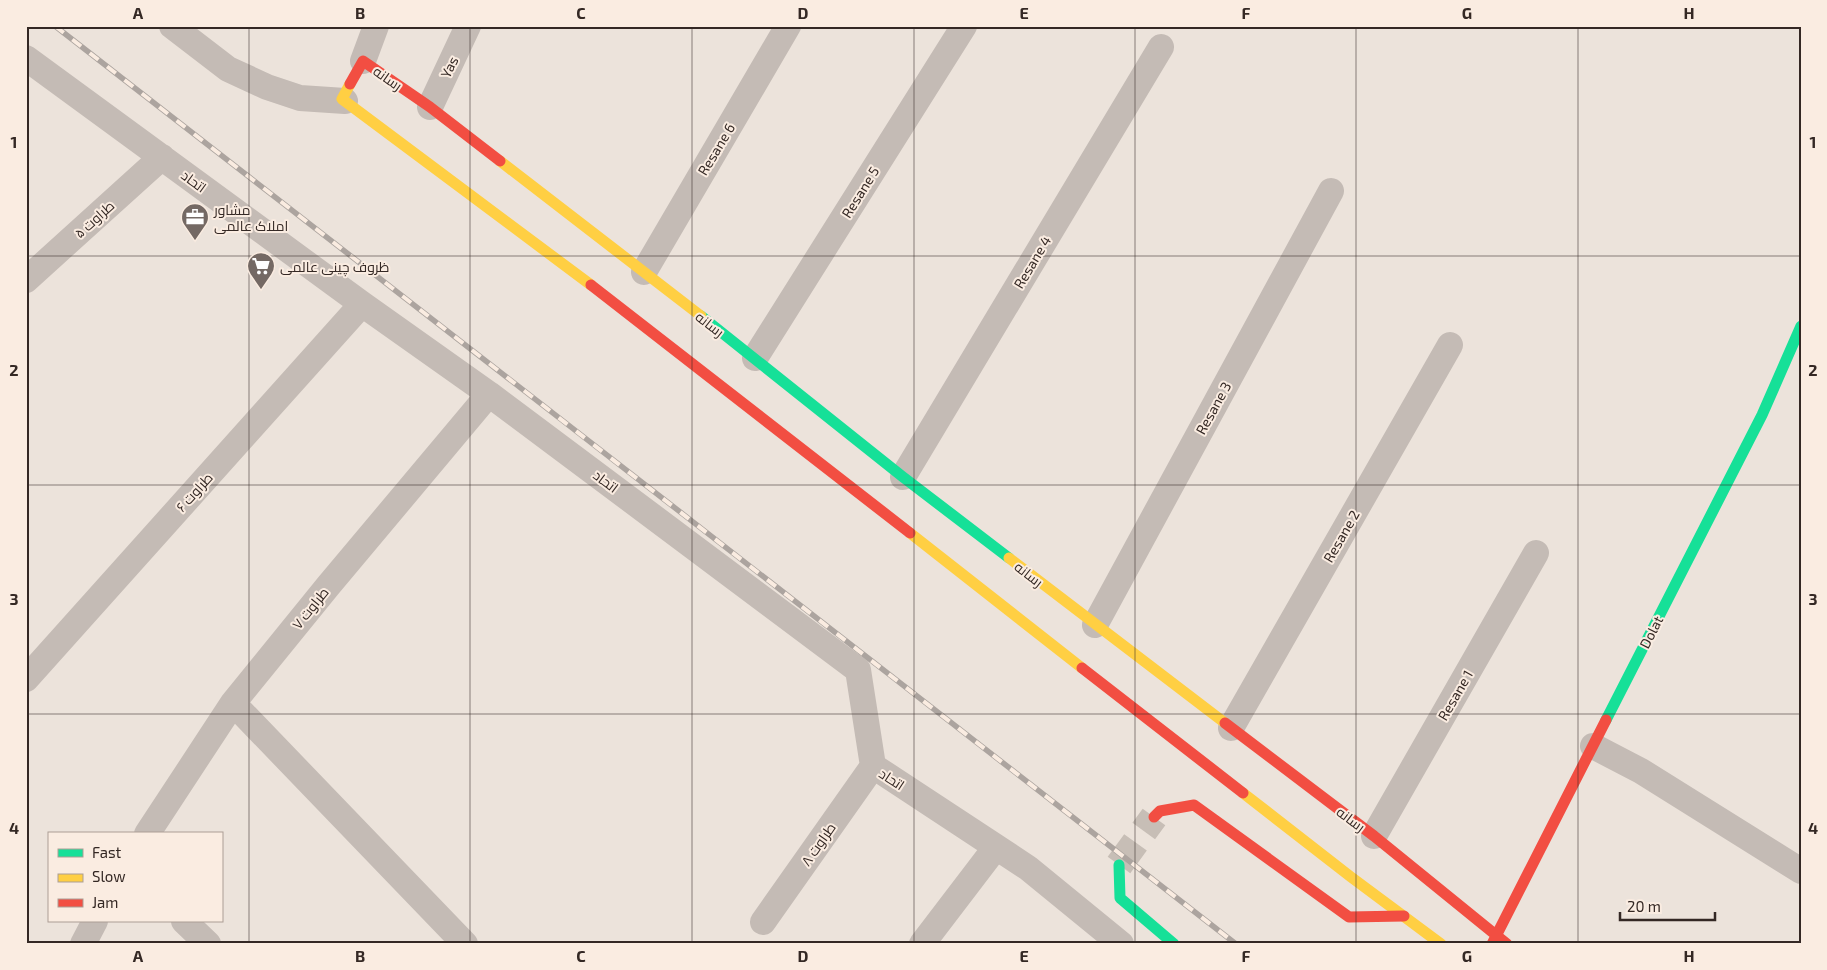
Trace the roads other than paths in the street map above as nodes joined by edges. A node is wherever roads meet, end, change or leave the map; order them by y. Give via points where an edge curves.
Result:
1 (172, 26) edge
2 (376, 26) edge
3 (468, 26) edge
4 (788, 26) edge
5 (964, 26) edge
6 (1161, 47) dead end
7 (26, 58) edge
8 (363, 61) junction
9 (345, 101) junction
10 (430, 107) junction
11 (162, 157) junction
12 (1331, 191) dead end
13 (644, 272) junction
14 (26, 280) edge
15 (362, 304) junction
16 (1801, 326) edge
17 (1450, 345) dead end
18 (755, 358) junction
19 (490, 394) junction
20 (902, 476) junction
21 (1536, 554) dead end
22 (1095, 625) junction
23 (26, 679) edge
24 (233, 703) junction
25 (1232, 728) junction
26 (1593, 746) junction
27 (873, 766) junction
28 (1154, 816) tunnel mouth
29 (148, 832) edge
30 (1374, 836) junction
31 (996, 847) junction
32 (1119, 865) tunnel mouth
33 (1801, 871) edge
34 (1404, 916) junction
35 (95, 922) edge
36 (185, 922) edge
37 (763, 922) dead end
38 (1494, 939) edge
39 (84, 944) edge
40 (208, 944) edge
41 (465, 944) edge
42 (922, 944) edge
43 (1121, 944) edge
44 (1174, 944) edge
45 (1441, 944) edge
46 (1507, 944) edge

1 - 9 street via 228,69 267,87 300,98
2 - 8 street
3 - 10 street, Yas
4 - 13 street, Resane 6
5 - 18 street, Resane 5
6 - 20 street, Resane 4
7 - 11 street, اتحاد
8 - 9 street, رسانه via 342,99
8 - 10 street, رسانه
9 - 34 street via 600,292
10 - 13 street, رسانه
11 - 14 street, طراوت ۵
11 - 15 street, اتحاد
12 - 22 street, Resane 3
13 - 18 street, رسانه
15 - 19 street, اتحاد
15 - 23 street, طراوت ۶
16 - 26 street, Dolat via 1762,415
17 - 25 street, Resane 2
18 - 20 street, رسانه
19 - 24 street, طراوت ۷
19 - 27 street, اتحاد via 858,670
20 - 22 street, رسانه
21 - 30 street, Resane 1
22 - 25 street, رسانه
24 - 29 street, طراوت ۷
24 - 41 street
25 - 30 street, رسانه
26 - 33 street via 1641,771
26 - 38 street, Dolat
27 - 31 street, اتحاد
27 - 37 street, طراوت ۸
28 - 34 street via 1160,811 1194,805 1348,917
30 - 38 street, رسانه
31 - 42 street
31 - 43 street, اتحاد via 1028,868
32 - 44 street via 1120,898
34 - 45 street
35 - 39 street
36 - 40 street
38 - 46 street, رسانه

